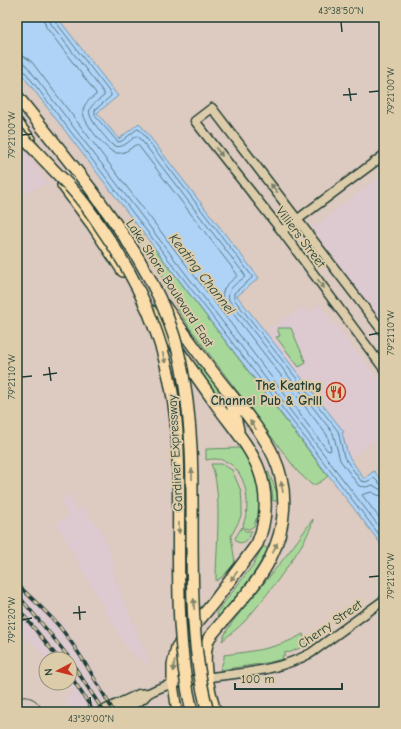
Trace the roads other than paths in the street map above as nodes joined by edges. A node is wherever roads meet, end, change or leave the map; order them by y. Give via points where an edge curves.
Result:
1 (17, 90) edge
2 (17, 96) edge
3 (17, 123) edge
4 (17, 132) edge
5 (384, 155) edge
6 (298, 219) junction
7 (281, 230) junction
8 (384, 333) edge
9 (384, 369) edge
10 (229, 394) junction
11 (238, 435) junction
12 (384, 600) edge
13 (207, 677) junction
14 (173, 684) junction
15 (148, 693) junction
16 (100, 712) edge
17 (115, 712) edge
18 (177, 712) edge
19 (192, 712) edge
20 (208, 712) edge
21 (215, 712) edge

1 - 10 highway, Lake Shore Boulevard East via 141,261 161,300
20 -> 2 highway, Gardiner Expressway, bridge via 195,629 189,417 182,368 174,336 146,272 129,243 66,157
3 - 11 highway via 92,224 180,355
4 -> 19 highway, Gardiner Expressway, bridge via 73,190 107,236 124,261 154,322 168,372 175,411 182,637
5 - 6 street
6 - 7 street
6 -> 7 street, Villiers Street via 212,108 194,121
6 - 8 street, Villiers Street
7 -> 9 street, Villiers Street
10 - 11 highway
13 -> 10 highway, Lake Shore Boulevard East via 205,646 269,561 279,539 284,517 282,484 274,457 256,428
11 -> 14 highway via 253,458 262,481 265,514 261,535 220,594 177,647
12 - 13 street, Cherry Street via 299,660 264,670
13 - 14 street, Cherry Street
13 - 21 highway, Lake Shore Boulevard East
14 - 15 street, Cherry Street
14 - 18 main road
15 - 16 street, Cherry Street via 139,694
15 - 17 street, Cherry Street via 142,700

